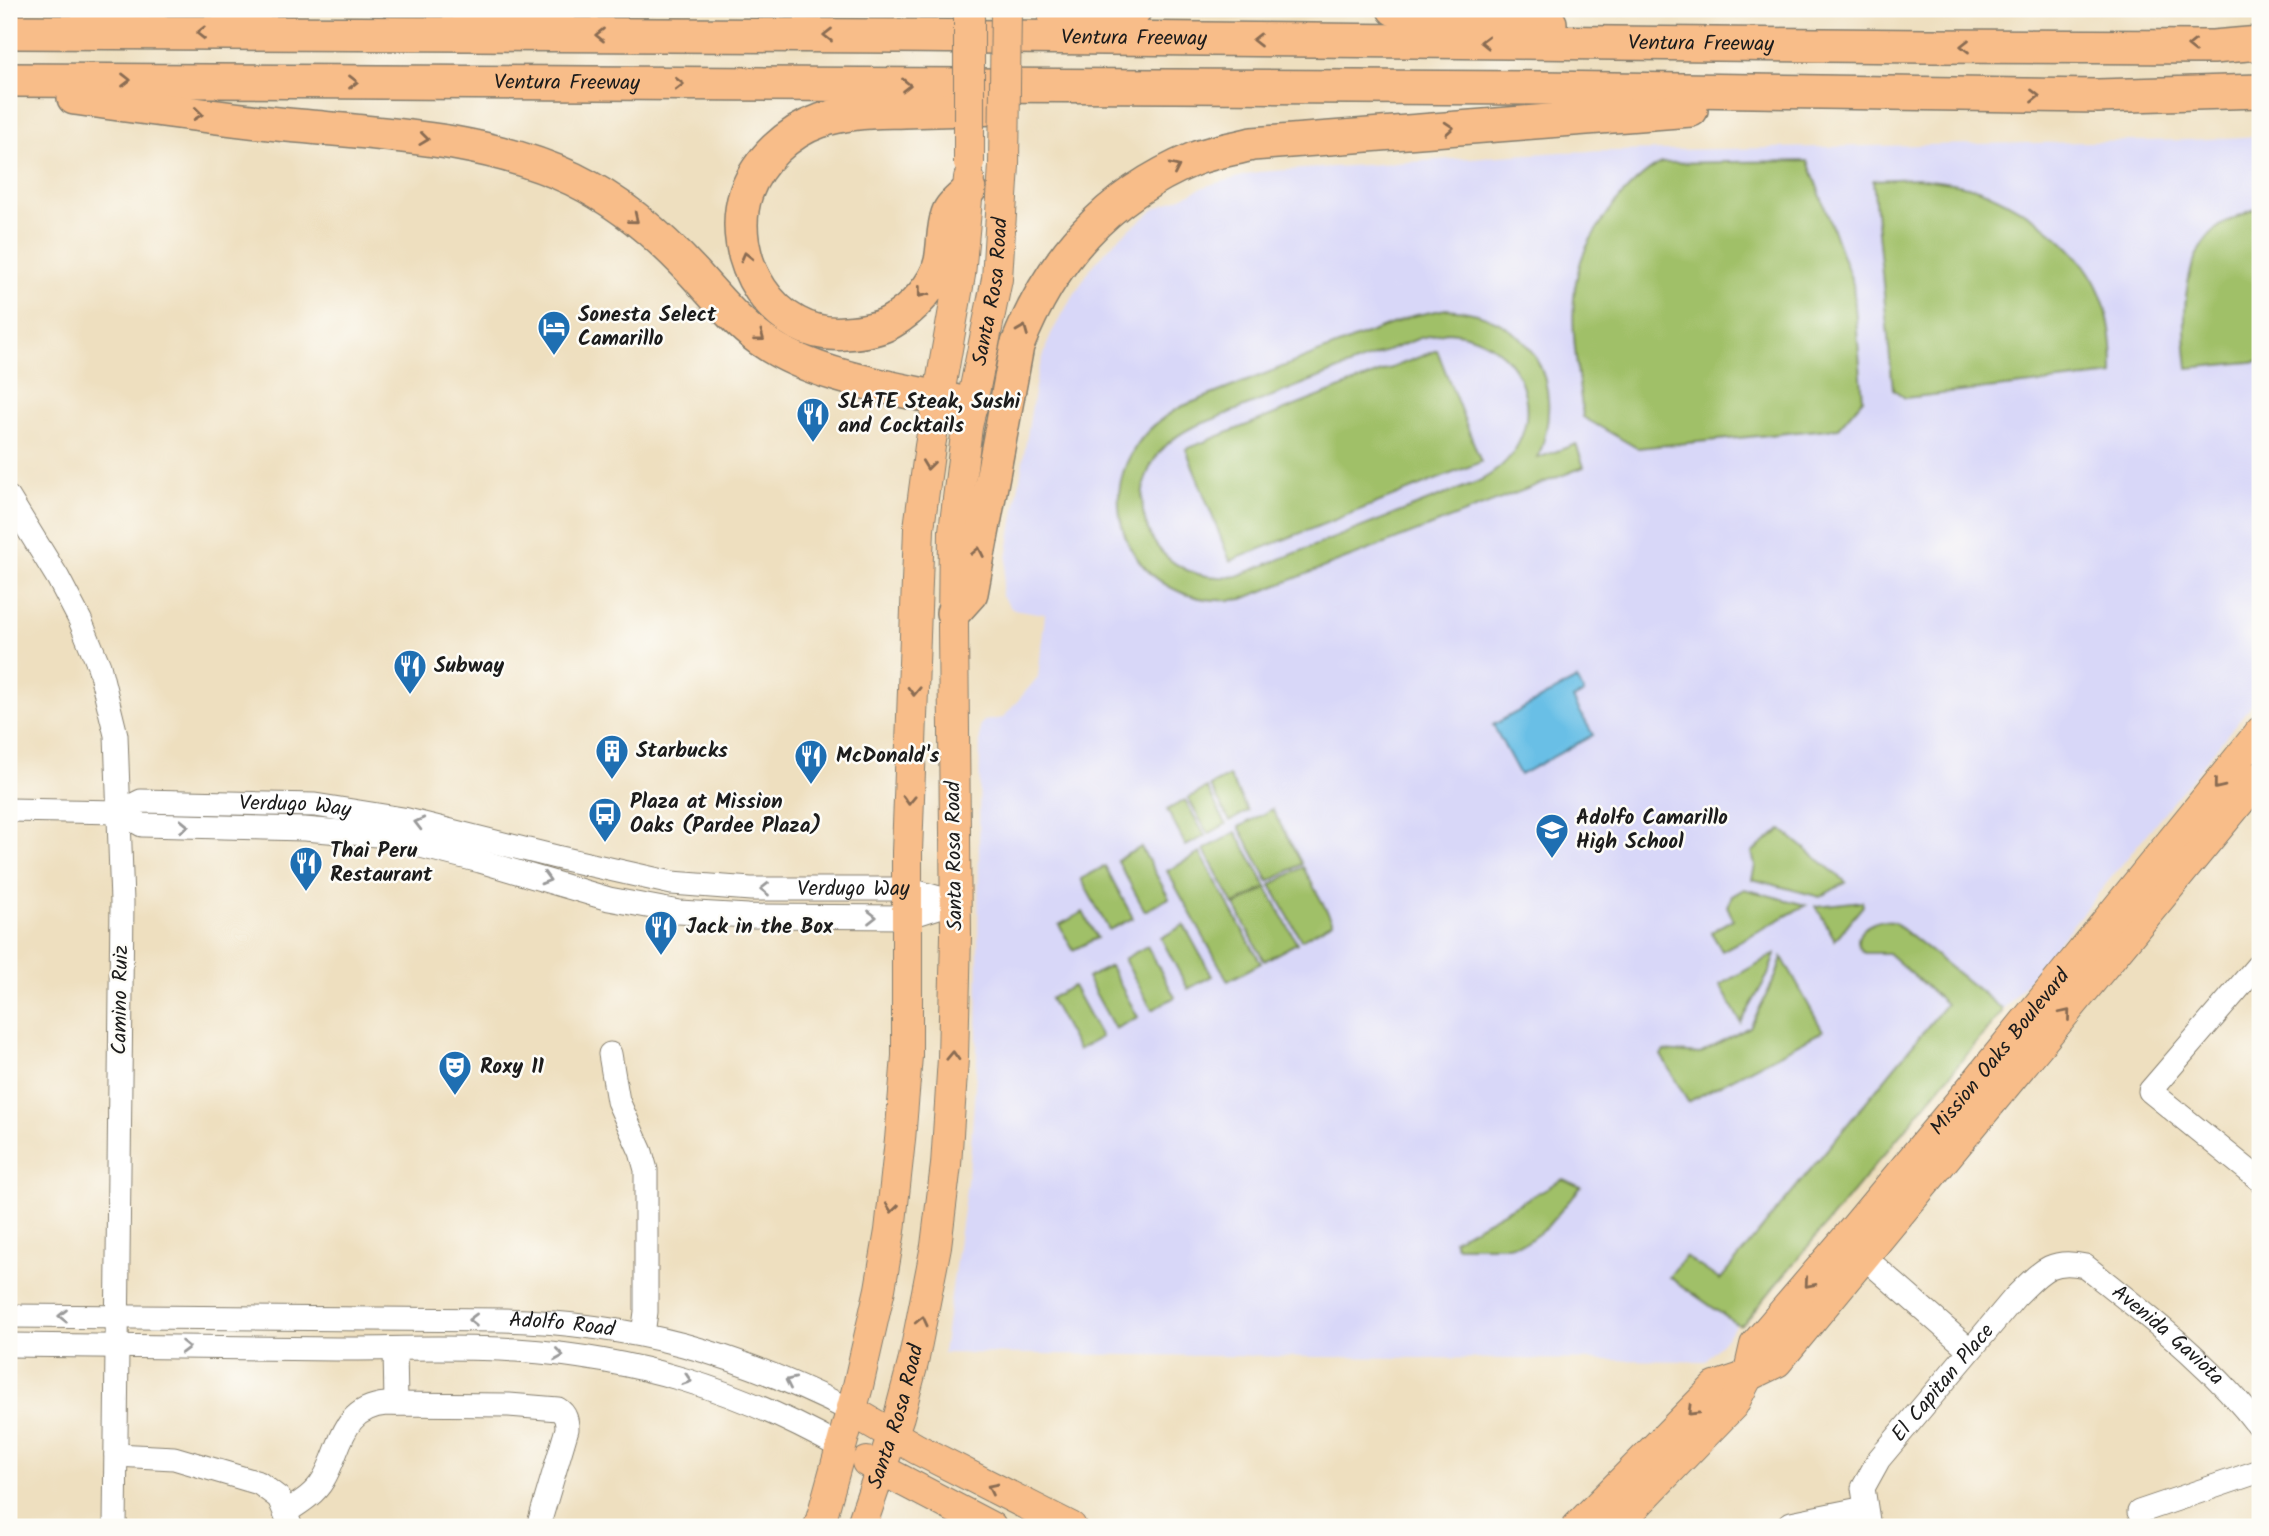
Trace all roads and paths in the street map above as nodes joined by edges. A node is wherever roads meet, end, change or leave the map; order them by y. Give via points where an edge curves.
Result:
1 (561, 9) edge
2 (969, 9) edge
3 (1006, 9) edge
4 (1135, 9) edge
5 (1394, 9) edge
6 (9, 32) edge
7 (260, 34) junction
8 (896, 36) junction
9 (1627, 42) junction
10 (2260, 43) edge
11 (9, 80) edge
12 (1214, 88) junction
13 (9, 90) edge
14 (2260, 91) edge
15 (1893, 94) junction
16 (969, 176) junction
17 (939, 397) junction
18 (971, 405) junction
19 (9, 498) edge
20 (953, 613) junction
21 (2260, 732) edge
22 (2260, 777) edge
23 (9, 810) edge
24 (119, 812) junction
25 (954, 902) junction
26 (907, 903) junction
27 (2258, 971) edge
28 (2024, 1020) junction
29 (610, 1054) dead end
30 (2260, 1180) edge
31 (1864, 1257) junction
32 (2063, 1262) joint
33 (1845, 1281) junction
34 (9, 1316) edge
35 (117, 1317) junction
36 (643, 1334) junction
37 (9, 1345) edge
38 (117, 1346) junction
39 (395, 1349) junction
40 (1970, 1350) junction
41 (1748, 1376) junction
42 (396, 1404) junction
43 (852, 1411) junction
44 (2260, 1427) edge
45 (893, 1434) junction
46 (842, 1448) junction
47 (116, 1455) junction
48 (882, 1470) junction
49 (2260, 1471) edge
50 (2139, 1512) dead end
51 (1867, 1518) edge
52 (288, 1520) edge
53 (115, 1527) edge
54 (538, 1527) edge
55 (819, 1527) edge
56 (861, 1527) edge
57 (991, 1527) edge
58 (1071, 1527) edge
59 (1577, 1527) edge
60 (1615, 1527) edge
61 (1787, 1527) edge

1 - 7 highway
2 - 16 main road, Santa Rosa Road, bridge
3 - 18 main road, Santa Rosa Road, bridge via 997,279
4 - 8 highway via 1046,23
5 - 9 highway via 1573,26
7 -> 6 highway, Ventura Freeway
8 -> 7 highway, Ventura Freeway
9 -> 8 highway, Ventura Freeway
10 -> 9 highway, Ventura Freeway via 2200,47
11 -> 12 highway, Ventura Freeway
12 - 15 highway, Ventura Freeway
16 -> 12 highway via 949,212 940,265 932,281 908,310 890,323 865,332 832,335 805,328 783,315 751,275 742,236 746,193 771,152 804,127 842,115 1030,107
13 -> 17 highway via 457,144 541,165 575,180 633,217 759,338 783,353 809,366
15 -> 14 highway, Ventura Freeway via 2098,96
20 -> 15 highway via 971,593 1017,346 1031,309 1085,232 1124,198 1162,174 1197,158 1252,144
16 - 17 main road, Santa Rosa Road via 960,275
17 - 18 highway
17 -> 26 main road, Santa Rosa Road via 919,528
18 - 20 main road, Santa Rosa Road via 954,531
19 - 24 street, Camino Ruiz via 80,620 99,666 117,735
20 - 25 main road, Santa Rosa Road
21 -> 28 main road, Mission Oaks Boulevard
31 -> 22 main road, Mission Oaks Boulevard
23 - 24 street, Verdugo Way
24 - 26 street, Verdugo Way via 141,801 315,804 404,819 672,883
24 - 35 street, Camino Ruiz
25 - 26 street, Verdugo Way
45 -> 25 main road, Santa Rosa Road via 926,1304 946,1164 953,1058
26 -> 43 main road, Santa Rosa Road via 907,1056 900,1140 880,1289
27 - 30 street via 2150,1091
28 - 33 main road via 2029,1033 2025,1044 1856,1247 1846,1266
28 -> 41 main road, Mission Oaks Boulevard via 1755,1345
29 - 36 street via 618,1101 646,1170
31 - 33 main road, Mission Oaks Boulevard
31 - 40 street
32 - 40 street, El Capitan Place via 2038,1275
32 - 44 street, Avenida Gaviota via 2085,1266 2199,1360
33 - 41 main road, Mission Oaks Boulevard via 1777,1362
35 -> 34 street, Adolfo Road
36 -> 35 street, Adolfo Road via 518,1321
35 - 38 street, Camino Ruiz
43 -> 36 street, Adolfo Road via 741,1362
37 - 38 street, Adolfo Road
38 -> 39 street, Adolfo Road
38 - 47 street, Camino Ruiz
39 - 42 street
39 -> 46 street, Adolfo Road via 519,1350 647,1368 757,1405
40 - 51 street, El Capitan Place via 1879,1459 1863,1488
41 -> 59 main road, Mission Oaks Boulevard via 1715,1387
41 - 60 main road, Mission Oaks Boulevard via 1733,1405
42 - 52 street via 374,1406 352,1420 319,1486
42 - 54 street via 514,1405 561,1411 567,1429
43 - 45 main road, Adolfo Road
43 - 46 main road, Santa Rosa Road
45 - 48 main road, Santa Rosa Road
58 -> 45 main road, Adolfo Road
46 - 48 main road, Adolfo Road
46 - 55 main road, Santa Rosa Road
47 - 52 street via 174,1458 251,1480 273,1492
47 - 53 street, Camino Ruiz
48 - 56 main road, Santa Rosa Road
48 - 57 main road, Adolfo Road
49 - 50 street
51 - 61 street via 1791,1523

